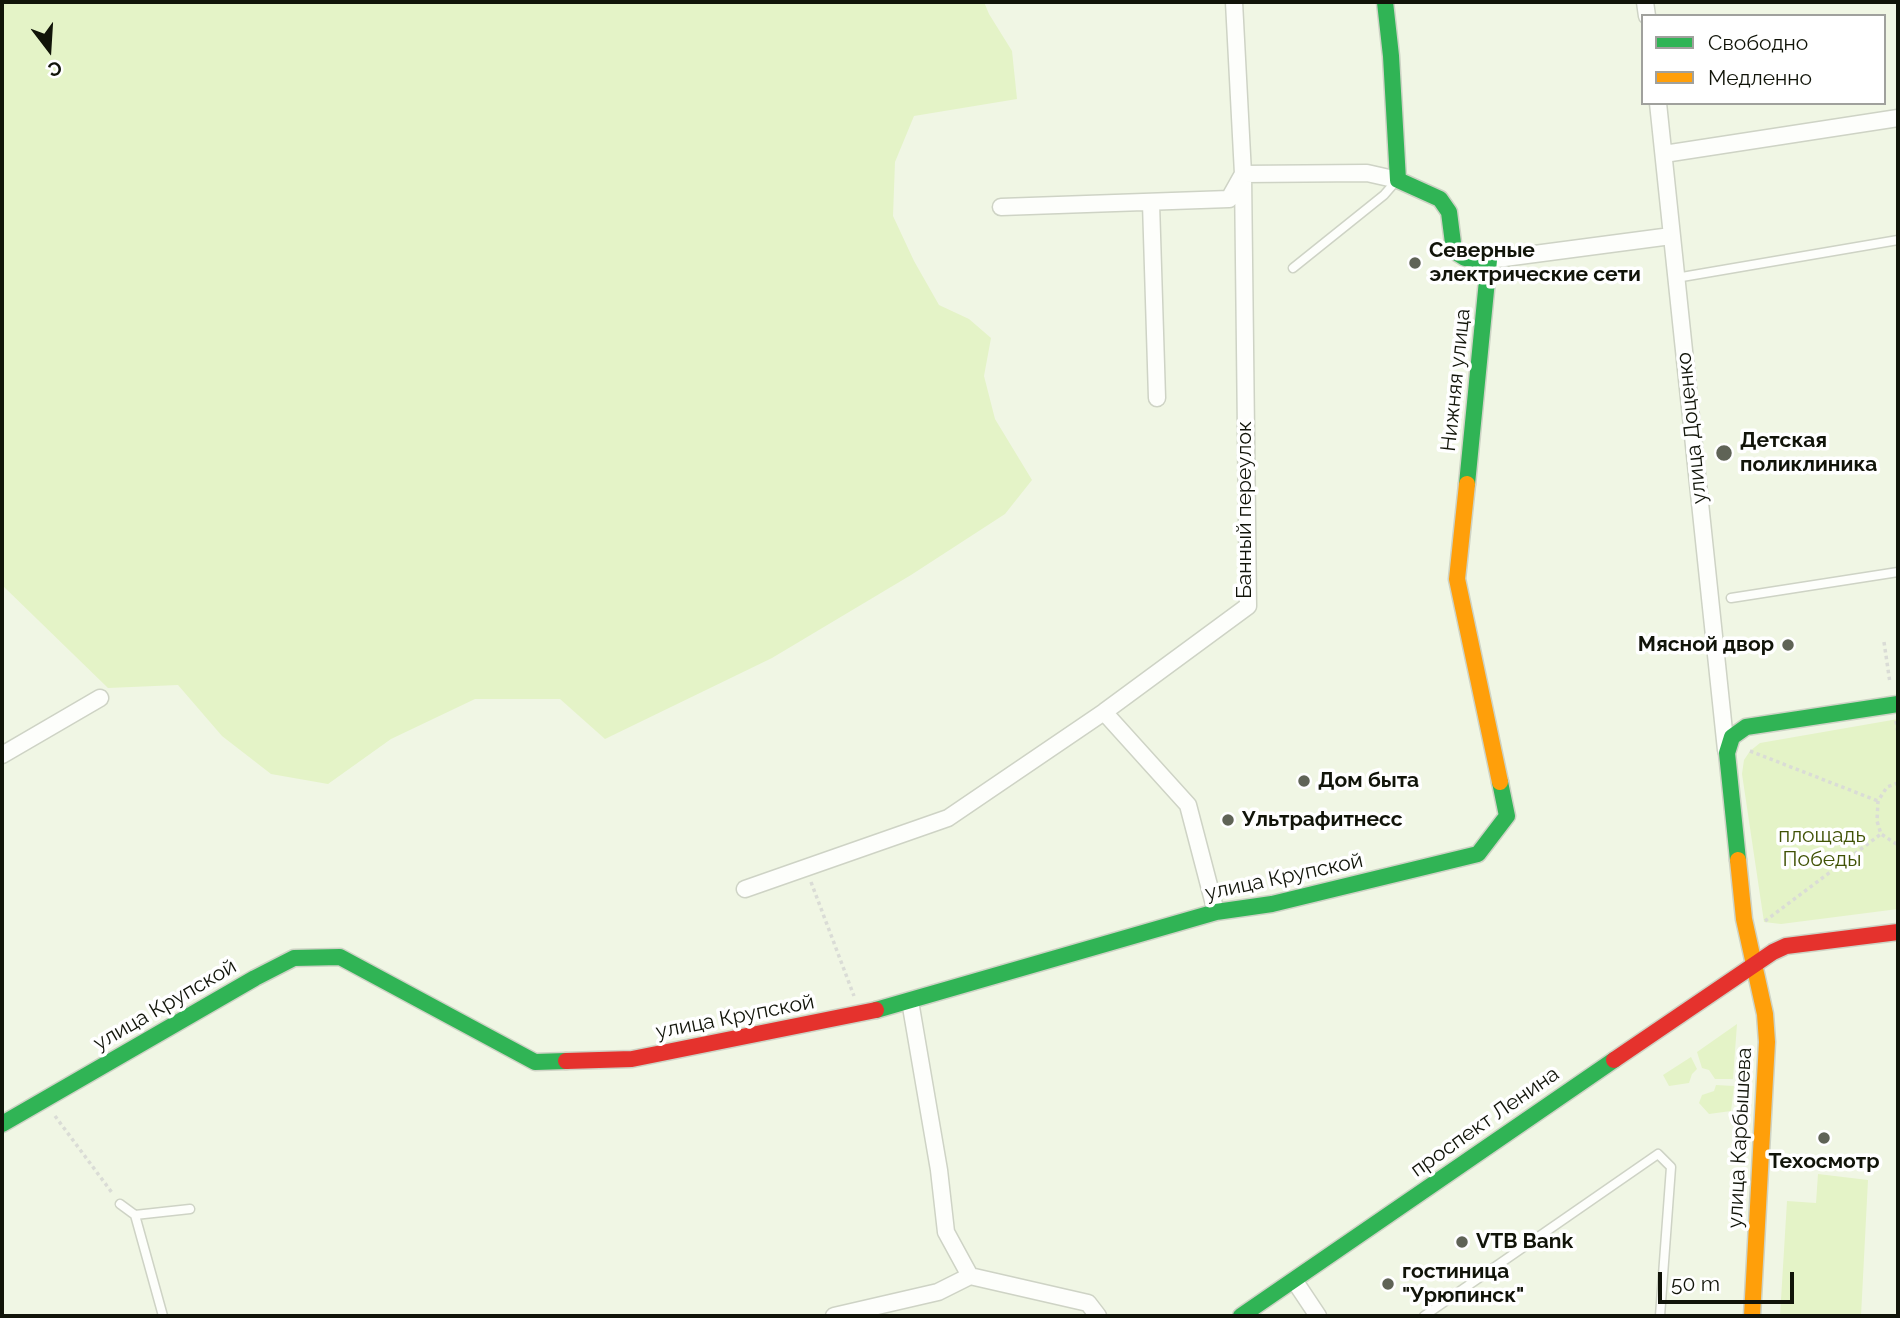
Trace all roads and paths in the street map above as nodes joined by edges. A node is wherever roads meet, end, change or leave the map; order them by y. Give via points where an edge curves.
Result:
1 (1234, 2) edge
2 (1385, 2) edge
3 (1658, 105) edge
4 (1898, 118) edge
5 (1664, 153) junction
6 (1243, 174) junction
7 (1398, 180) junction
8 (1151, 203) junction
9 (1001, 207) dead end
10 (1671, 236) junction
11 (1898, 240) edge
12 (1489, 260) junction
13 (1293, 268) dead end
14 (1676, 278) junction
15 (1157, 398) dead end
16 (1898, 572) edge
17 (1731, 598) dead end
18 (1884, 642) dead end
19 (1890, 682) dead end
20 (100, 698) dead end
21 (1104, 712) junction
22 (1897, 712) edge
23 (1898, 733) edge
24 (1751, 751) dead end
25 (1727, 752) junction
26 (2, 755) edge
27 (1898, 783) edge
28 (1878, 801) junction
29 (1507, 816) joint
30 (1881, 834) junction
31 (1898, 845) edge
32 (806, 869) junction
33 (745, 889) dead end
34 (1216, 912) junction
35 (1764, 922) dead end
36 (1898, 932) edge
37 (1754, 964) junction
38 (910, 1001) junction
39 (861, 1014) junction
40 (44, 1100) junction
41 (2, 1124) edge
42 (120, 1204) joint
43 (190, 1209) dead end
44 (135, 1214) junction
45 (970, 1276) junction
46 (1294, 1280) junction
47 (163, 1316) edge
48 (834, 1316) edge
49 (1098, 1316) edge
50 (1241, 1316) edge
51 (1318, 1316) edge
52 (1424, 1316) edge
53 (1660, 1316) edge
54 (1752, 1316) edge

1 - 6 street, Банный переулок
2 - 7 street
3 - 5 street, улица Доценко
4 - 5 street
5 - 10 street, улица Доценко
6 - 7 street via 1367,173
6 - 8 street via 1229,198
6 - 21 street, Банный переулок via 1248,606
7 - 12 street via 1440,199 1449,212 1454,251 1465,258
7 - 13 lane
8 - 9 street
8 - 15 street
10 - 12 street
10 - 14 street, улица Доценко
11 - 14 lane
12 - 29 street, Нижняя улица via 1457,579
14 - 25 street, улица Доценко
16 - 17 lane
18 - 19 path
20 - 26 street
21 - 32 street, Банный переулок via 948,818
21 - 34 street via 1188,805
22 - 23 path
22 - 25 street via 1746,727 1732,737
24 - 28 path
25 - 37 street via 1744,919
27 - 28 path via 1887,787
28 - 30 path
29 - 34 street, улица Крупской via 1478,854 1272,904
30 - 31 path
30 - 35 path
32 - 33 street, Банный переулок
32 - 39 path
34 - 38 street, улица Крупской
36 - 37 street via 1786,946
37 - 46 street, проспект Ленина
37 - 54 street, улица Карбышева via 1767,1042
38 - 39 street, улица Крупской
38 - 45 street via 946,1232
39 - 40 street, улица Крупской via 632,1059 535,1062 340,957 294,958
40 - 41 street, улица Крупской
40 - 42 path
42 - 44 lane
43 - 44 lane
44 - 47 lane
45 - 48 street via 939,1292
45 - 49 street via 1088,1303
46 - 50 street, проспект Ленина
46 - 51 street
52 - 53 lane via 1658,1154 1671,1167

